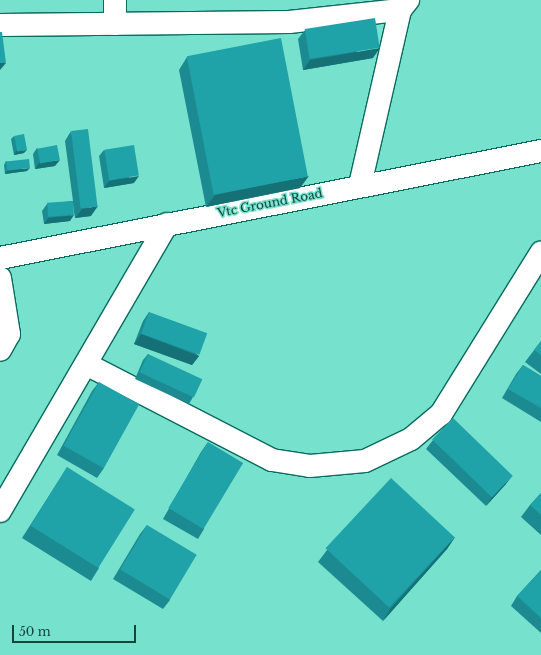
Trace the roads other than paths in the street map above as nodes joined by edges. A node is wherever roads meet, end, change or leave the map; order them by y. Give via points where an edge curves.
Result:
1 (115, 0) edge
2 (404, 5) edge
3 (115, 24) junction
4 (0, 25) edge
5 (541, 152) edge
6 (360, 185) junction
7 (167, 224) junction
8 (541, 253) edge
9 (0, 258) edge
10 (0, 278) edge
11 (0, 350) edge
12 (86, 364) junction
13 (0, 511) edge

1 - 3 street
2 - 3 street via 289,22
2 - 6 street
3 - 4 street
5 - 6 street, Vtc Ground Road
6 - 7 street, Vtc Ground Road
7 - 9 street, Vtc Ground Road
7 - 12 street
8 - 12 street via 440,414 411,440 365,461 310,466 272,460
10 - 11 street via 9,334
12 - 13 street

